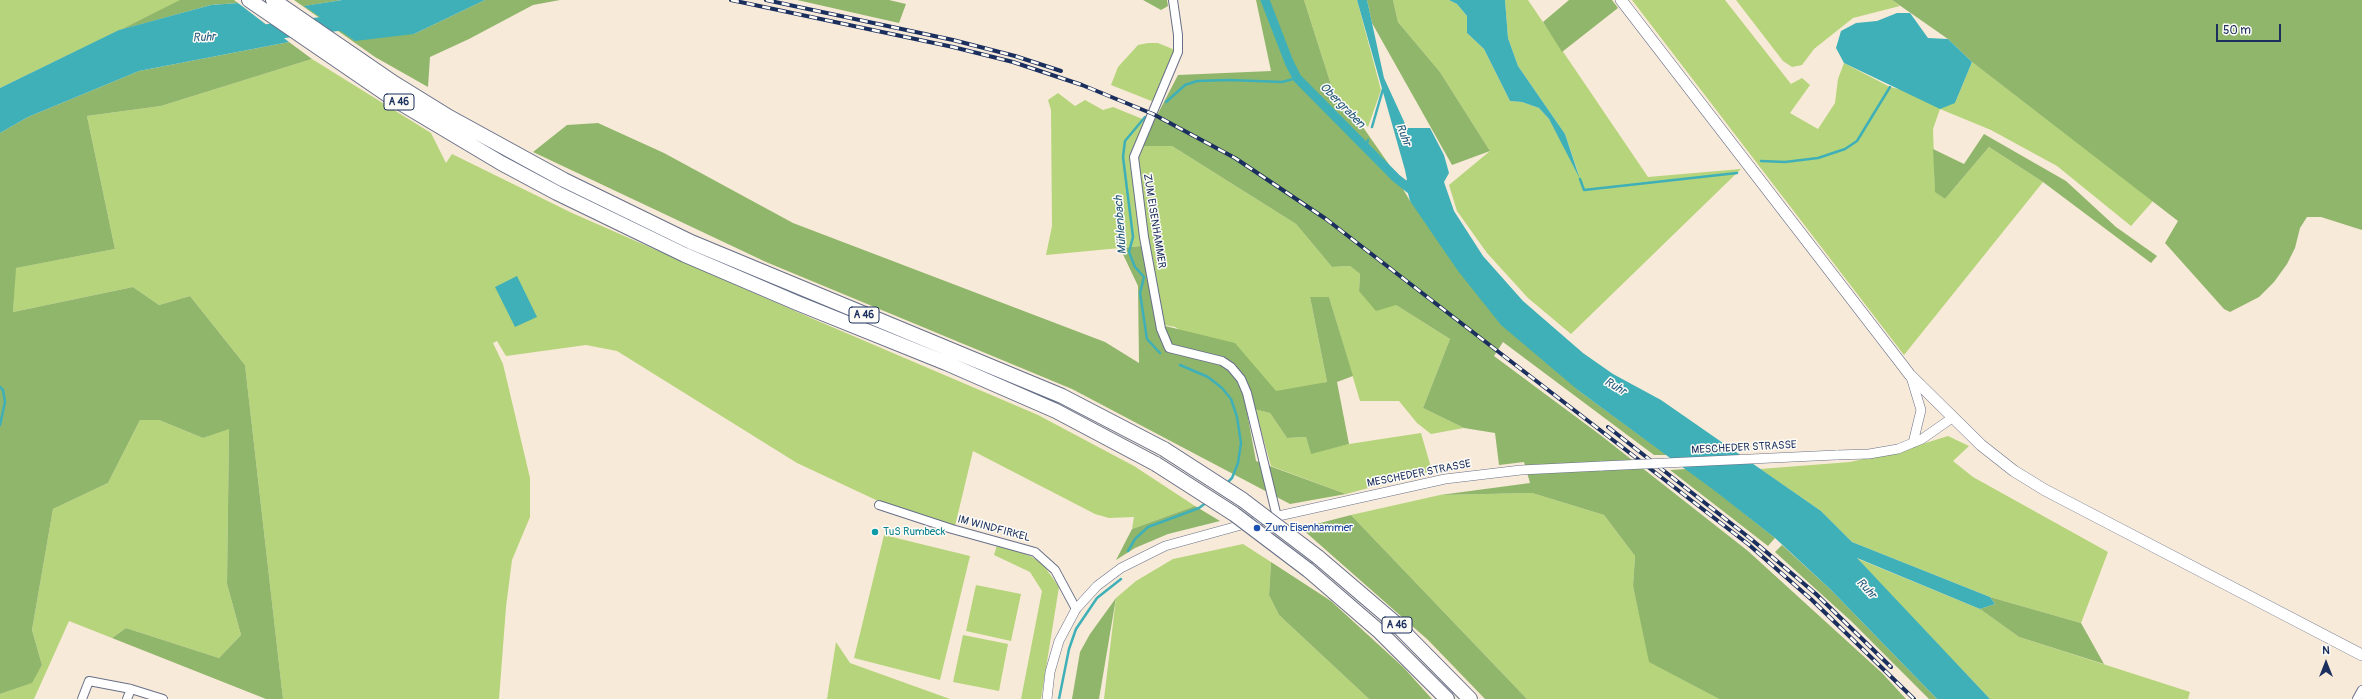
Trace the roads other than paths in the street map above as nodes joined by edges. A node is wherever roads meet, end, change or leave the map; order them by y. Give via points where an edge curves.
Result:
1 (249, 0) edge
2 (273, 0) edge
3 (1173, 0) edge
4 (1622, 0) edge
5 (1910, 375) junction
6 (1952, 418) junction
7 (1913, 443) junction
8 (879, 505) dead end
9 (1277, 517) junction
10 (1076, 609) junction
11 (2362, 655) edge
12 (131, 689) junction
13 (2362, 690) edge
14 (82, 699) edge
15 (127, 699) edge
16 (162, 699) edge
17 (1047, 699) edge
18 (1447, 699) edge
19 (1470, 699) edge
20 (2357, 699) edge

1 - 18 highway, A 46, bridge via 392,98 557,193 692,258 946,363 1056,412 1156,464 1234,514 1308,570 1380,632
2 - 19 highway, A 46, bridge via 394,83 564,180 698,245 1062,396 1164,449 1243,500 1318,557 1408,635
3 - 9 street, ZUM EISENHAMMER via 1178,52 1134,157 1144,237 1161,330 1169,348 1222,361 1231,367 1240,379 1247,393
4 - 5 main road
5 - 6 main road
5 - 7 street via 1921,410
6 - 7 street, MESCHEDER STRASSE via 1936,431
6 - 11 main road via 1997,458 2045,490
7 - 9 street, MESCHEDER STRASSE, bridge via 1883,452 1521,470 1464,476
8 - 10 street, IM WINDFIRKEL via 1035,552 1056,570
9 - 10 street, MESCHEDER STRASSE via 1198,535 1150,552 1106,578
10 - 17 street, MESCHEDER STRASSE via 1059,641 1050,672
12 - 14 street via 89,681
12 - 15 street
12 - 16 street
13 - 20 street

